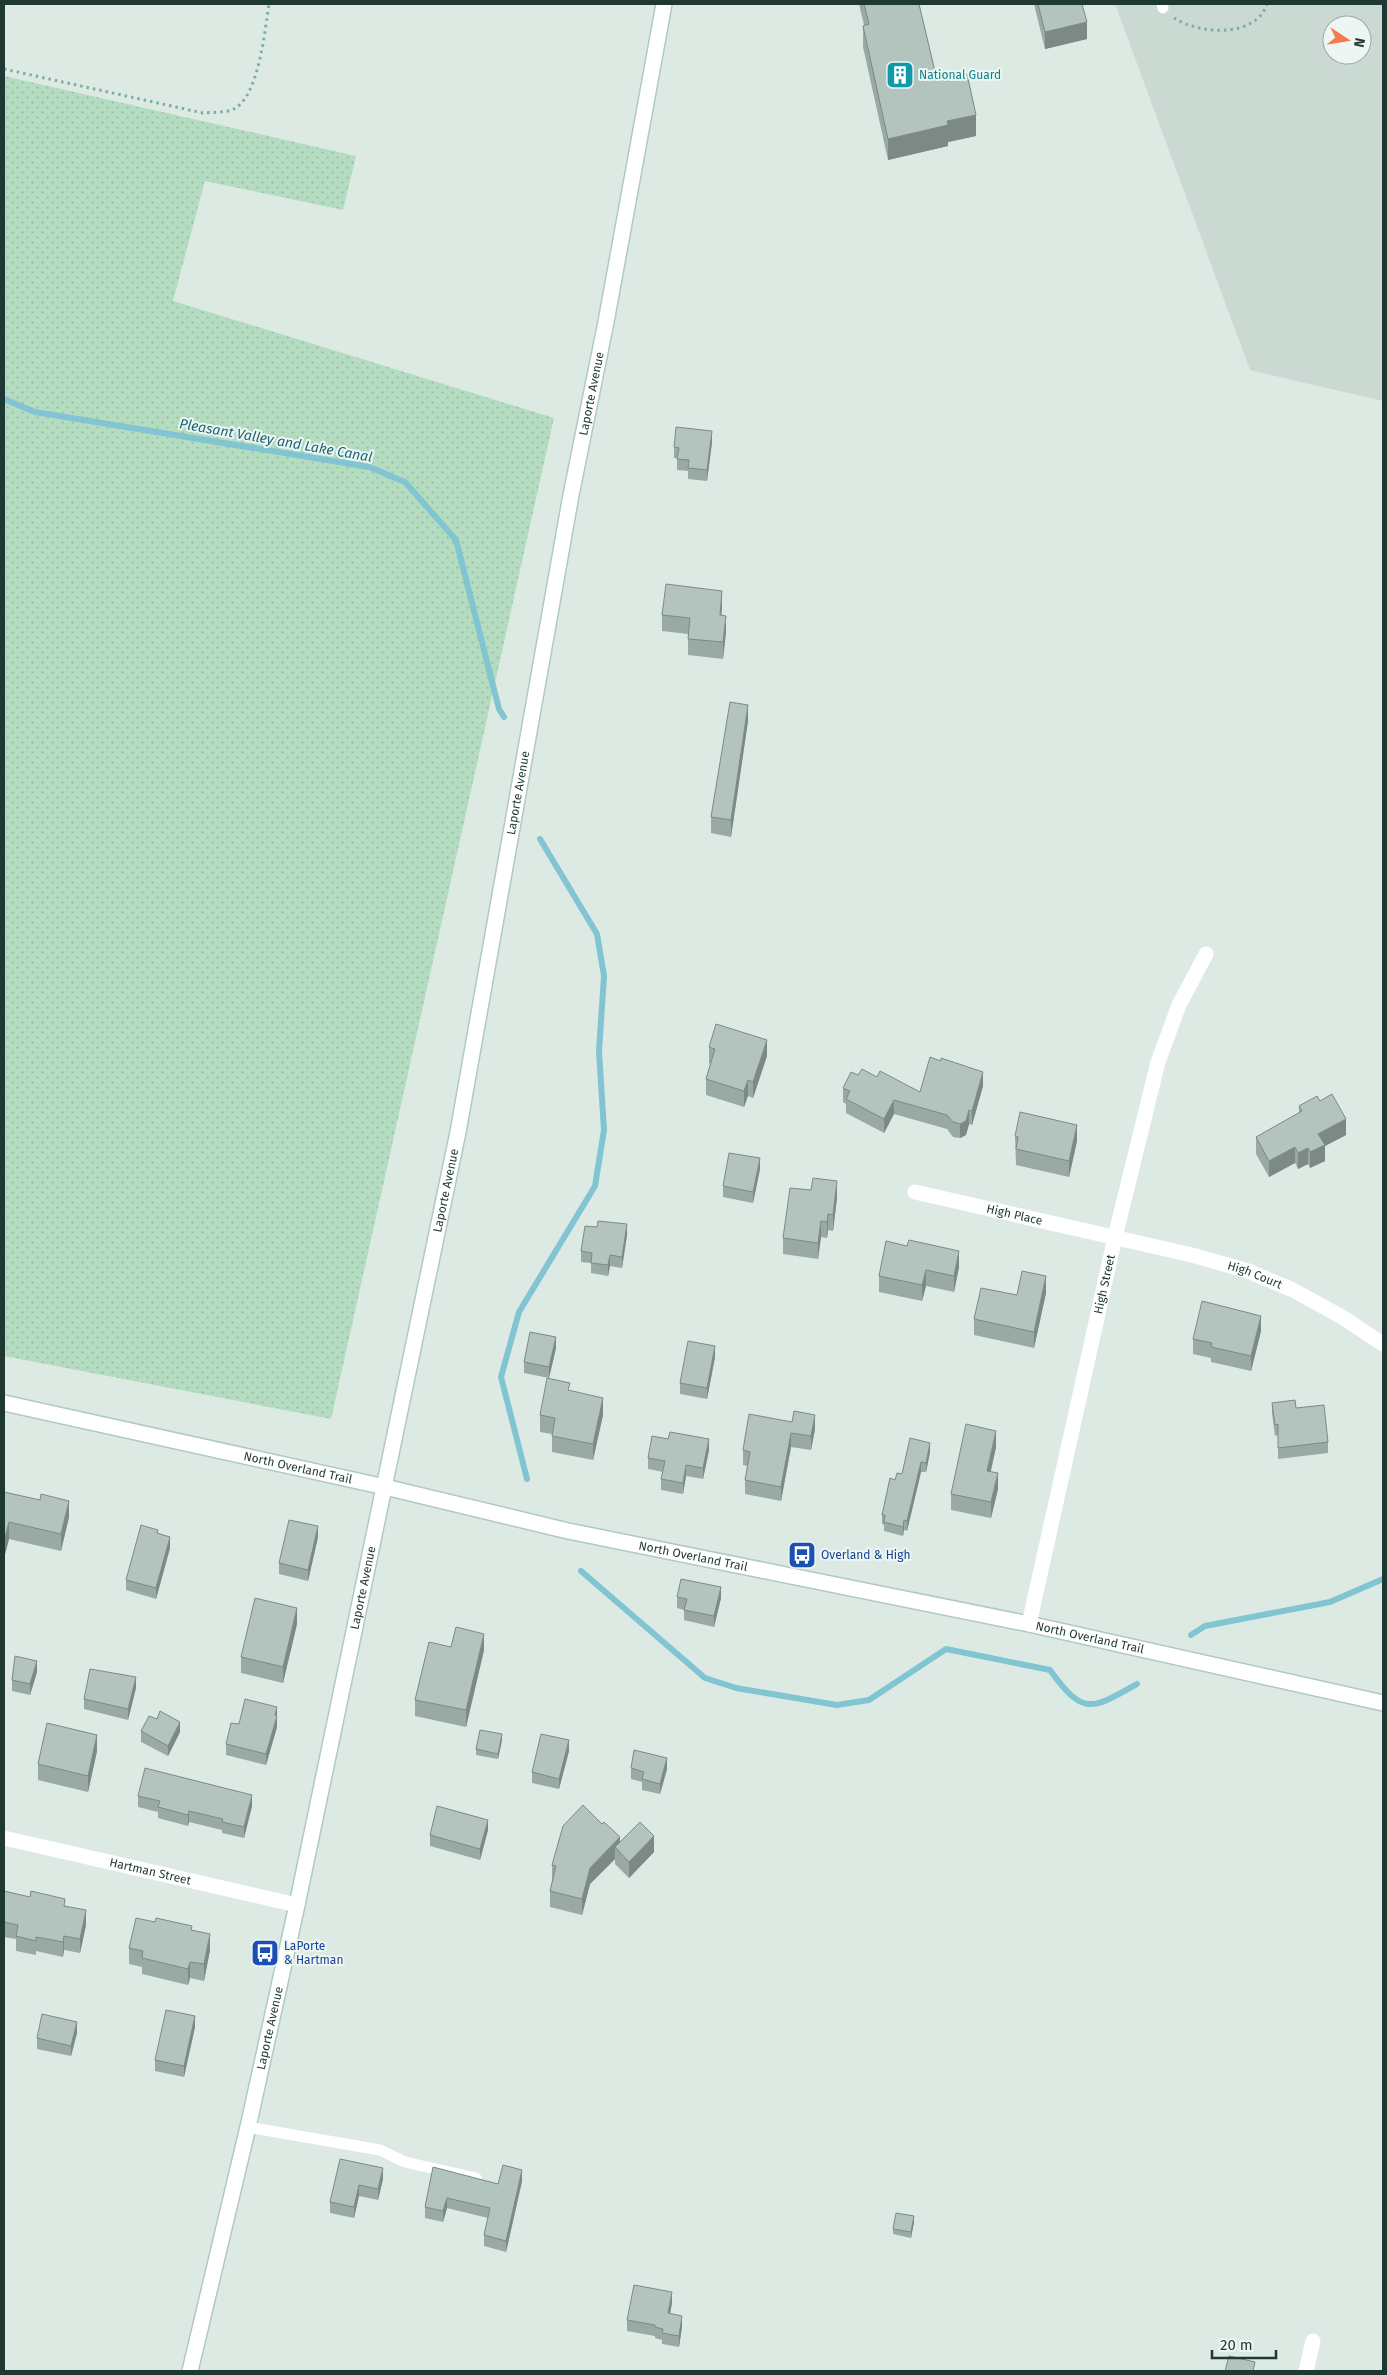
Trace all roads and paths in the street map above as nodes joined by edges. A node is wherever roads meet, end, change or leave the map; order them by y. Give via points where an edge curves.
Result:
1 (268, 4) edge
2 (664, 4) edge
3 (1267, 4) edge
4 (1162, 6) edge
5 (4, 69) edge
6 (1206, 954) dead end
7 (915, 1192) dead end
8 (1115, 1237) junction
9 (1383, 1344) edge
10 (4, 1403) edge
11 (385, 1488) junction
12 (1029, 1624) junction
13 (1383, 1703) edge
14 (4, 1838) edge
15 (297, 1905) junction
16 (248, 2127) junction
17 (476, 2178) edge
18 (1312, 2341) dead end
19 (190, 2371) edge
20 (1306, 2371) edge

1 - 5 path via 261,54 248,94 234,109 203,113
2 - 11 street, Laporte Avenue via 571,495 458,1132
3 - 4 path via 1253,22 1232,30 1186,26
6 - 8 street, High Street via 1179,1005 1158,1062
7 - 8 street, High Place
8 - 9 street, High Court via 1248,1271 1342,1317
8 - 12 street, High Street
10 - 11 street, North Overland Trail
11 - 12 street, North Overland Trail via 576,1533
11 - 15 street, Laporte Avenue
12 - 13 street, North Overland Trail
14 - 15 street, Hartman Street
15 - 16 street, Laporte Avenue
16 - 17 lane via 380,2150 404,2162
16 - 19 street, Laporte Avenue
18 - 20 street

